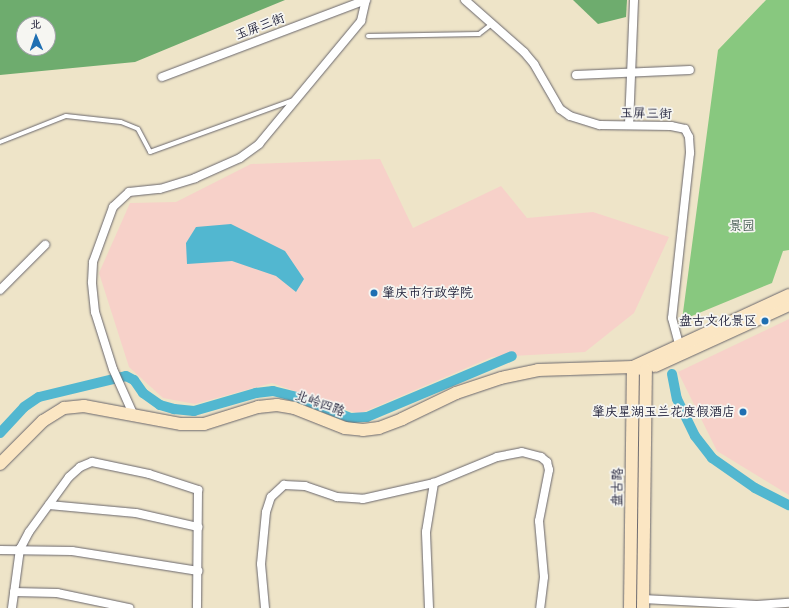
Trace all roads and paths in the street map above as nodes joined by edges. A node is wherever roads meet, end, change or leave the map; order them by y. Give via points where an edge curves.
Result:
1 (366, 0) edge
2 (465, 0) edge
3 (634, 0) edge
4 (492, 24) junction
5 (368, 36) dead end
6 (690, 70) dead end
7 (630, 72) junction
8 (576, 75) dead end
9 (162, 77) dead end
10 (300, 97) junction
11 (629, 125) junction
12 (0, 142) edge
13 (45, 245) dead end
14 (0, 290) edge
15 (789, 295) edge
16 (789, 305) edge
17 (679, 345) junction
18 (634, 367) junction
19 (646, 370) junction
20 (134, 416) junction
21 (0, 464) edge
22 (434, 483) junction
23 (49, 505) junction
24 (198, 527) junction
25 (631, 539) junction
26 (644, 539) junction
27 (20, 549) junction
28 (0, 550) edge
29 (198, 571) junction
30 (14, 592) junction
31 (789, 603) edge
32 (643, 604) edge
33 (689, 605) edge
34 (12, 608) edge
35 (129, 608) edge
36 (197, 608) edge
37 (265, 608) edge
38 (429, 608) edge
39 (540, 608) edge
40 (630, 608) edge

1 - 9 street, 玉屏三街
1 - 10 street via 361,22
2 - 4 street, 玉屏三街
3 - 7 street
4 - 5 lane via 479,34
4 - 11 street, 玉屏三街 via 534,64 560,109 570,116 600,125
6 - 7 street
7 - 8 street
7 - 11 street
10 - 12 lane via 150,152 138,129 121,122 66,116
10 - 20 street via 270,133 240,158 175,185 129,192 113,207 93,262 95,312 113,369
11 - 17 street, 玉屏三街 via 680,126 689,137 683,229 674,284 672,318
13 - 14 street
15 - 17 street
16 - 19 street
17 - 18 street
18 - 19 street, 北岭四路
18 - 20 street, 北岭四路 via 538,370 501,378 456,393 391,424 363,430 345,428 294,408 277,405 258,407 204,424 180,424
18 - 25 street, 盘古路
19 - 26 street, 盘古路
20 - 21 street, 北岭四路 via 84,406 64,408 43,421
22 - 37 street via 363,499 337,497 293,484 277,489 266,512 262,546
22 - 38 street via 426,532
22 - 39 street via 512,453 533,454 547,462 549,479 539,521 544,577
23 - 24 street via 136,513
23 - 24 street via 69,477 80,467 92,462 106,464 149,474 198,490
23 - 27 street
24 - 29 street
25 - 26 street
25 - 40 street, 盘古路
26 - 32 street, 盘古路
27 - 28 street
27 - 29 street via 109,555
27 - 30 street
29 - 36 street
30 - 34 street
30 - 35 street via 57,593
31 - 33 street
32 - 33 street

